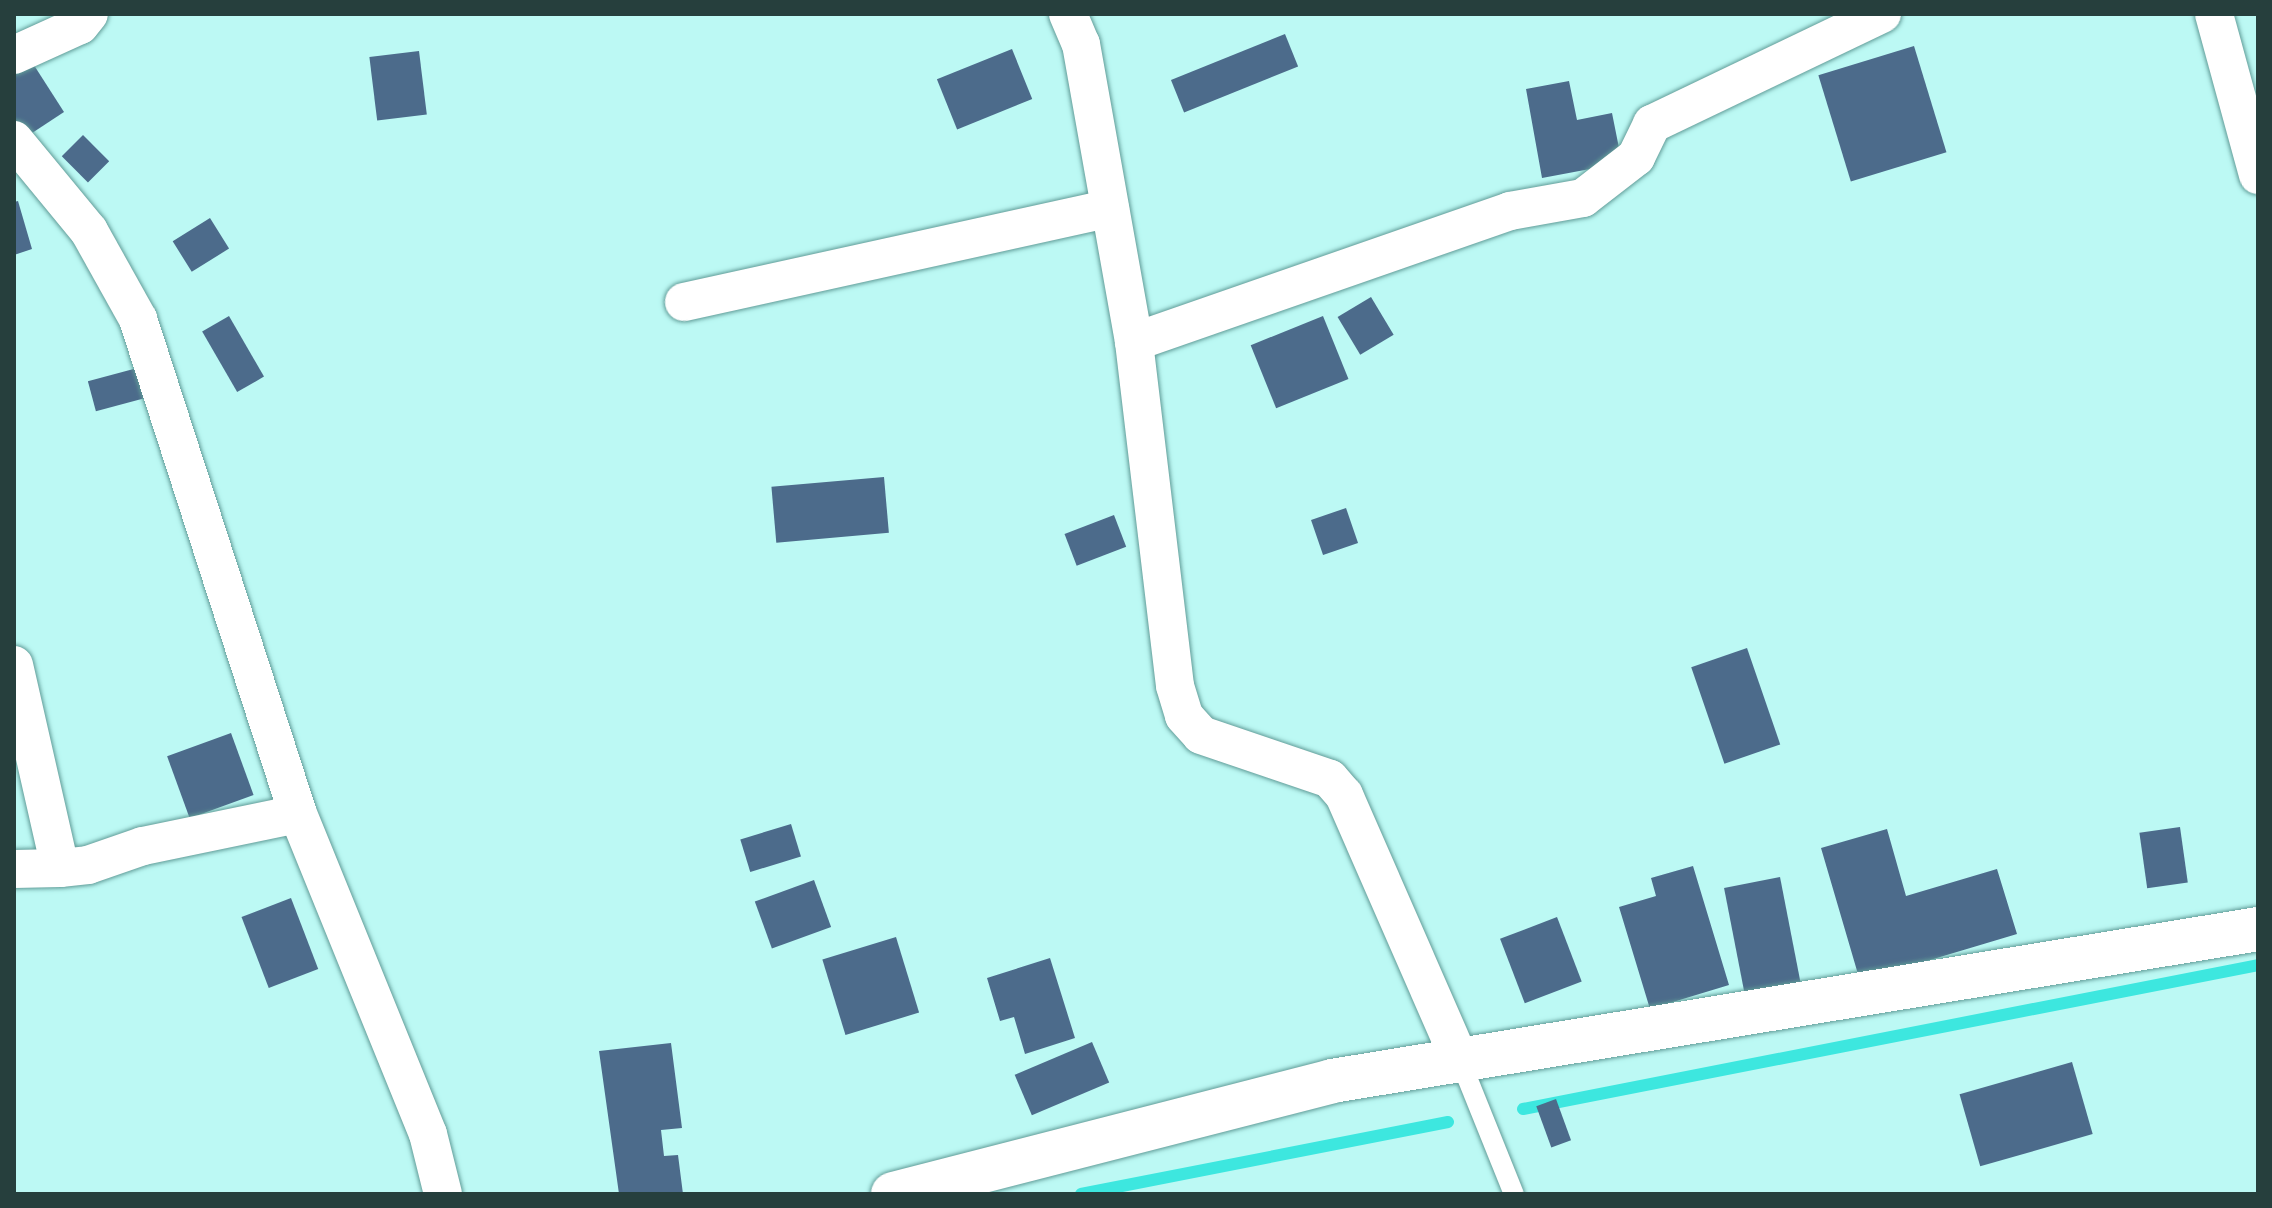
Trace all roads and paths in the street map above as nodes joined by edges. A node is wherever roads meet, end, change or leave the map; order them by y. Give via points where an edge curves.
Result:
1 (89, 14) edge
2 (1068, 14) edge
3 (1882, 14) edge
4 (2214, 14) edge
5 (14, 55) edge
6 (14, 140) edge
7 (2258, 175) edge
8 (1110, 208) junction
9 (684, 302) dead end
10 (1134, 342) junction
11 (14, 665) edge
12 (298, 814) junction
13 (60, 868) junction
14 (14, 869) edge
15 (2258, 929) edge
16 (1460, 1060) junction
17 (443, 1194) edge
18 (893, 1194) edge
19 (1514, 1194) edge

1 - 5 street via 80,25
2 - 8 street via 1081,44
3 - 10 street via 1652,124 1636,157 1583,198 1510,211
4 - 7 street
6 - 12 street via 89,231 138,319
8 - 9 street
8 - 10 street
10 - 16 street via 1175,686 1184,716 1201,735 1330,779 1344,795
11 - 13 street
12 - 13 street
12 - 17 street via 428,1134
13 - 14 street
15 - 16 main road
16 - 18 main road via 1332,1081
16 - 19 lane

